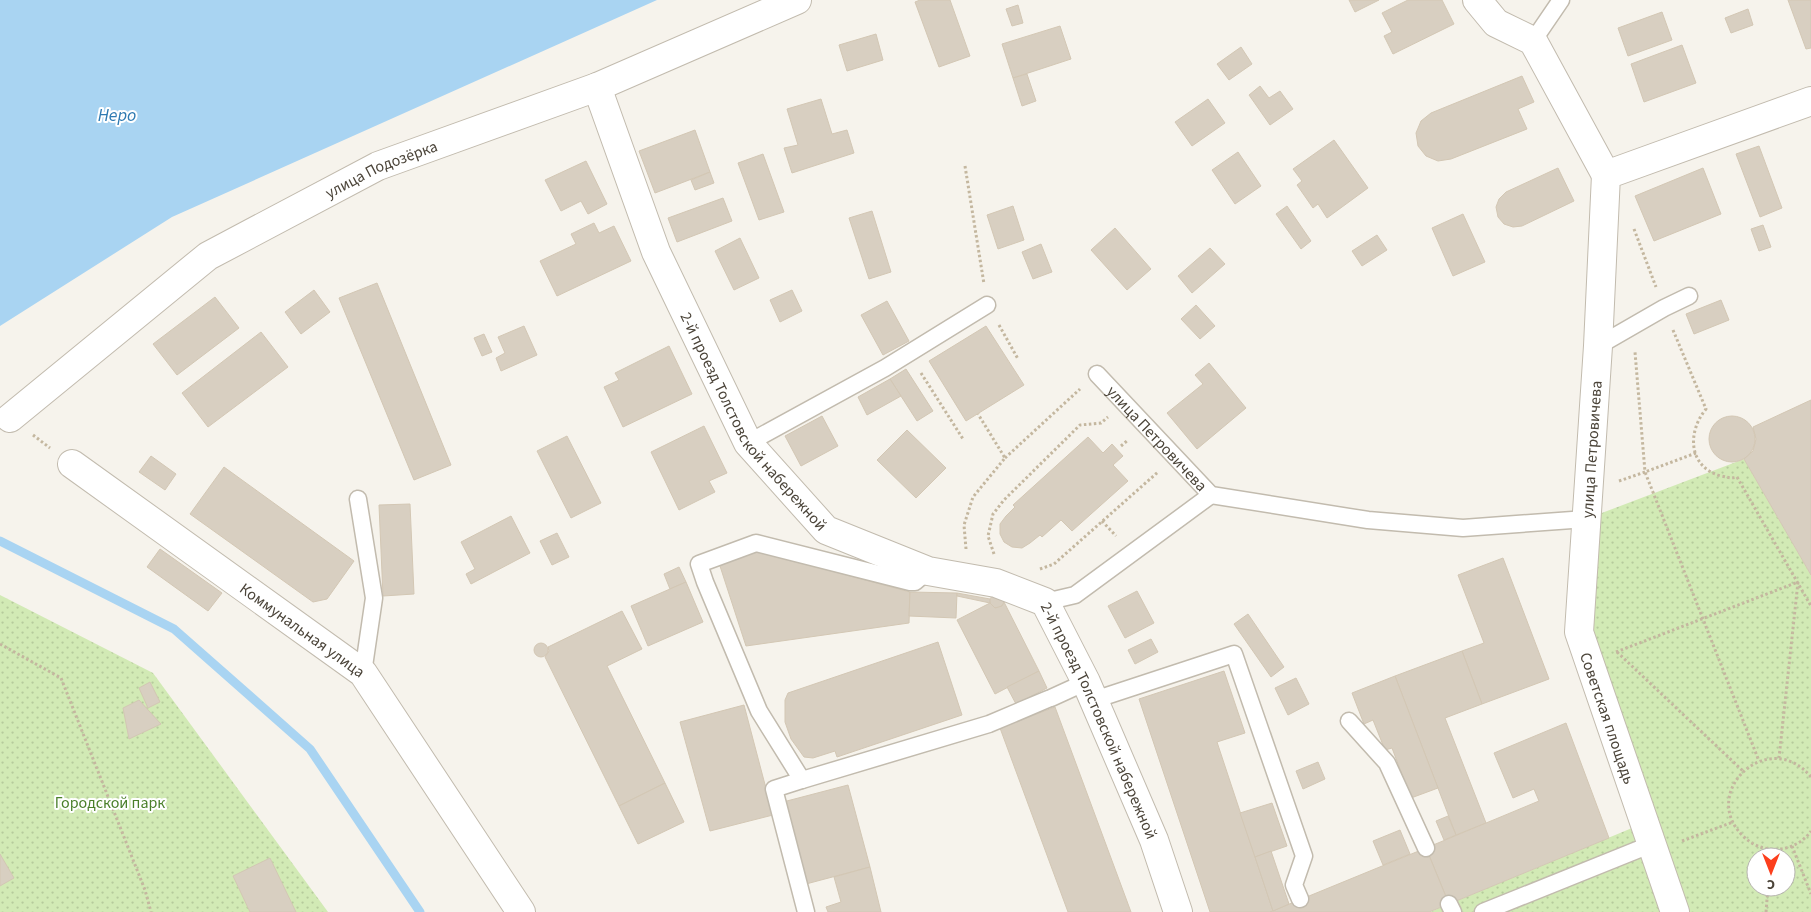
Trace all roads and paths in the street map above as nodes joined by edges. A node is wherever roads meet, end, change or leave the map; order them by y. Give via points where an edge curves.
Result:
1 (797, 0) edge
2 (1476, 0) edge
3 (1561, 0) edge
4 (1533, 41) junction
5 (597, 87) junction
6 (1811, 101) edge
7 (965, 166) dead end
8 (1606, 175) junction
9 (1633, 227) dead end
10 (1689, 296) dead end
11 (987, 305) junction
12 (1664, 308) junction
13 (1634, 326) junction
14 (1598, 346) junction
15 (909, 353) junction
16 (1018, 359) dead end
17 (1097, 374) joint
18 (1124, 402) junction
19 (978, 414) dead end
20 (10, 418) joint
21 (963, 439) dead end
22 (748, 443) junction
23 (1696, 453) junction
24 (1175, 457) junction
25 (1005, 458) junction
26 (72, 464) joint
27 (1645, 472) junction
28 (1588, 492) junction
29 (1211, 495) junction
30 (358, 499) dead end
31 (1586, 519) junction
32 (1102, 521) junction
33 (1120, 540) dead end
34 (1038, 570) dead end
35 (928, 571) junction
36 (997, 571) junction
37 (1798, 582) junction
38 (1045, 602) junction
39 (1811, 606) edge
40 (1702, 619) junction
41 (0, 644) edge
42 (1617, 652) junction
43 (1592, 670) junction
44 (363, 673) junction
45 (1090, 691) junction
46 (1349, 721) dead end
47 (1778, 758) junction
48 (1759, 761) junction
49 (1743, 772) junction
50 (1811, 776) edge
51 (802, 780) junction
52 (1732, 822) junction
53 (1810, 834) edge
54 (1792, 846) junction
55 (1759, 847) edge
56 (1789, 847) edge
57 (1426, 848) dead end
58 (1653, 848) junction
59 (1811, 894) edge
60 (1767, 897) edge
61 (1300, 899) dead end
62 (151, 912) edge
63 (521, 912) edge
64 (806, 912) edge
65 (1178, 912) edge
66 (1483, 912) edge
67 (1675, 912) edge
68 (1766, 912) edge

1 - 5 street, улица Подозёрка
2 - 4 street via 1496,22
3 - 4 lane
4 - 8 street
5 - 20 street, улица Подозёрка via 378,166 208,256
5 - 22 street, 2-й проезд Толстовской набережной via 656,252
6 - 8 street
7 - 11 path
8 - 14 street, улица Петровичева
9 - 12 path
10 - 12 lane
11 - 15 lane
11 - 16 path
12 - 13 lane
12 - 23 path via 1706,409 1697,419 1692,439
13 - 14 lane
13 - 27 path
14 - 28 street, улица Петровичева
15 - 21 path
15 - 22 lane
17 - 18 lane, улица Петровичева
17 - 25 path
18 - 24 lane, улица Петровичева
18 - 36 path via 1101,423 1080,425 993,514 988,536
19 - 25 path
20 - 26 path
22 - 35 street, 2-й проезд Толстовской набережной via 826,530
23 - 27 path
23 - 37 path via 1697,459 1712,473 1732,479 1736,477
24 - 29 lane, улица Петровичева
24 - 32 path
25 - 36 path via 973,497 964,525 965,547 977,569
26 - 44 street, Коммунальная улица
27 - 28 path
27 - 40 path
28 - 31 street, улица Петровичева
29 - 31 lane, улица Петровичева via 1368,520 1463,528
29 - 38 lane via 1075,595
30 - 44 lane via 374,598
31 - 43 street, Советская площадь via 1579,632
32 - 33 path
32 - 34 path via 1054,564
35 - 36 street, 2-й проезд Толстовской набережной
35 - 51 lane via 915,582 910,582 756,543 699,564 759,711
36 - 38 street, 2-й проезд Толстовской набережной
37 - 39 path
37 - 40 path
37 - 47 path
38 - 45 street, 2-й проезд Толстовской набережной
40 - 42 path
40 - 48 path
41 - 62 path via 61,678
42 - 43 path
42 - 49 path
43 - 58 street, Советская площадь
44 - 63 street, Коммунальная улица
45 - 51 lane via 1049,698 989,724
45 - 61 lane via 1234,654 1304,856 1294,885
45 - 65 street, 2-й проезд Толстовской набережной via 1154,840
46 - 57 lane via 1387,763
47 - 48 path
47 - 50 path via 1790,761
48 - 49 path
49 - 52 path via 1734,782 1730,795
51 - 64 lane via 774,788
52 - 55 path via 1748,841
52 - 58 path
53 - 54 path
54 - 56 path
54 - 59 path
58 - 66 lane
58 - 67 street, Советская площадь
60 - 68 path

